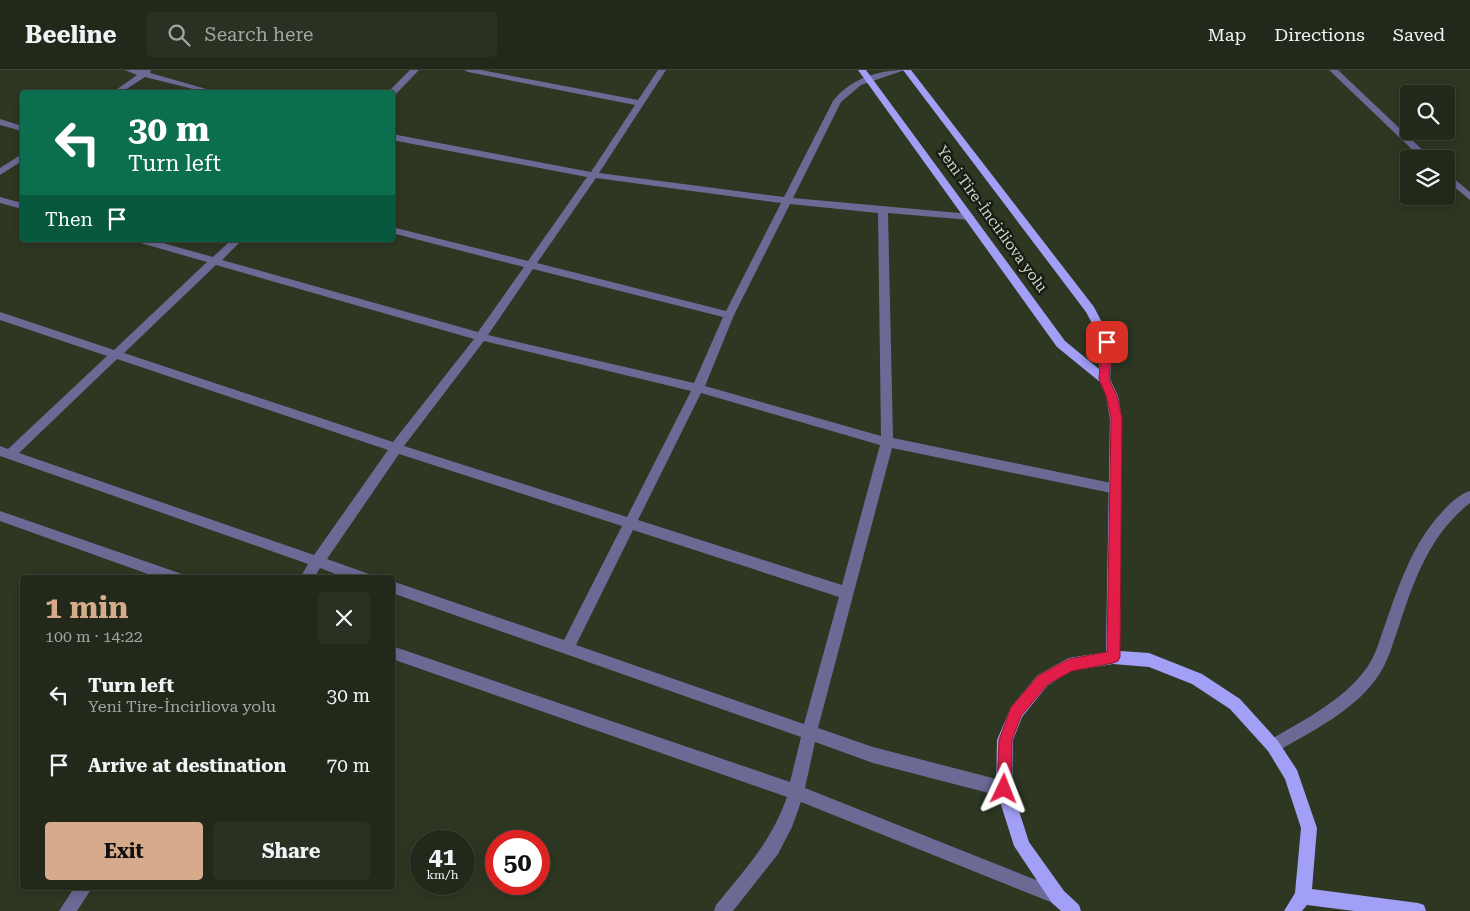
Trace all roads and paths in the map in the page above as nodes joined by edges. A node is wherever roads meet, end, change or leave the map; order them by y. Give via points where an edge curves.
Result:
1 (129, 70) edge
2 (416, 70) edge
3 (468, 70) edge
4 (662, 70) edge
5 (901, 70) edge
6 (907, 70) edge
7 (1333, 70) edge
8 (147, 72) edge
9 (865, 74) edge
10 (120, 90) edge
11 (206, 90) edge
12 (395, 90) edge
13 (640, 104) junction
14 (0, 122) edge
15 (20, 129) edge
16 (395, 138) edge
17 (1418, 150) edge
18 (20, 158) edge
19 (0, 172) edge
20 (593, 175) junction
21 (1455, 183) edge
22 (1470, 197) edge
23 (0, 200) edge
24 (788, 200) junction
25 (20, 205) edge
26 (884, 210) junction
27 (970, 217) junction
28 (395, 231) edge
29 (147, 242) edge
30 (235, 242) edge
31 (214, 261) junction
32 (531, 266) junction
33 (729, 315) junction
34 (0, 316) edge
35 (481, 337) junction
36 (115, 354) junction
37 (1104, 379) junction
38 (698, 388) junction
39 (887, 442) junction
40 (396, 448) junction
41 (5, 453) edge
42 (1116, 489) junction
43 (1470, 496) edge
44 (0, 516) edge
45 (630, 523) junction
46 (318, 561) junction
47 (169, 575) edge
48 (308, 575) edge
49 (356, 575) edge
50 (395, 589) edge
51 (847, 593) junction
52 (567, 649) junction
53 (395, 653) edge
54 (1113, 657) junction
55 (809, 733) junction
56 (1274, 746) junction
57 (1004, 789) junction
58 (796, 792) junction
59 (83, 890) edge
60 (1303, 896) junction
61 (1058, 897) junction
62 (67, 911) edge
63 (722, 911) edge
64 (1073, 911) edge
65 (1292, 911) edge
66 (1418, 911) edge

1 - 8 street
2 - 12 street
3 - 13 street
4 - 13 street
5 - 9 street
6 - 37 main road, Yeni Tire-İncirliova yolu via 1090,310 1107,342
7 - 17 street
8 - 10 street
8 - 11 street
9 - 24 street via 837,101
9 - 27 main road, Yeni Tire-İncirliova yolu
13 - 20 street
14 - 15 street
16 - 20 street
18 - 19 street
20 - 24 street
20 - 32 street
21 - 22 street
23 - 25 street
24 - 26 street
24 - 33 street
26 - 27 street
26 - 39 street
27 - 37 main road, Yeni Tire-İncirliova yolu via 1061,344
28 - 32 street
29 - 31 street
30 - 31 street
31 - 35 street
31 - 36 street
32 - 33 street
32 - 35 street
33 - 38 street
34 - 36 street
35 - 38 street
35 - 40 street
36 - 40 street
36 - 41 street
37 - 42 main road, Yeni Tire-İncirliova yolu via 1112,396 1116,418
38 - 39 street
38 - 45 street
39 - 42 street
39 - 51 street
40 - 45 street
40 - 46 street
41 - 46 street
42 - 54 main road, Yeni Tire-İncirliova yolu
43 - 56 street via 1452,508 1430,534 1416,560 1380,660 1364,681 1346,701
44 - 47 street
45 - 51 street
45 - 52 street
46 - 48 street
46 - 49 street
50 - 52 street
51 - 55 street
52 - 55 street
53 - 58 street
54 - 56 main road via 1149,660 1197,678 1235,704
54 - 57 main road via 1069,665 1043,680 1016,712 1005,740
55 - 57 street via 873,755
55 - 58 street
56 - 60 main road via 1292,775 1309,828
57 - 61 main road via 1022,846
58 - 61 street
58 - 63 street via 786,822 772,848
59 - 62 street
60 - 65 main road
60 - 66 main road
61 - 64 main road

